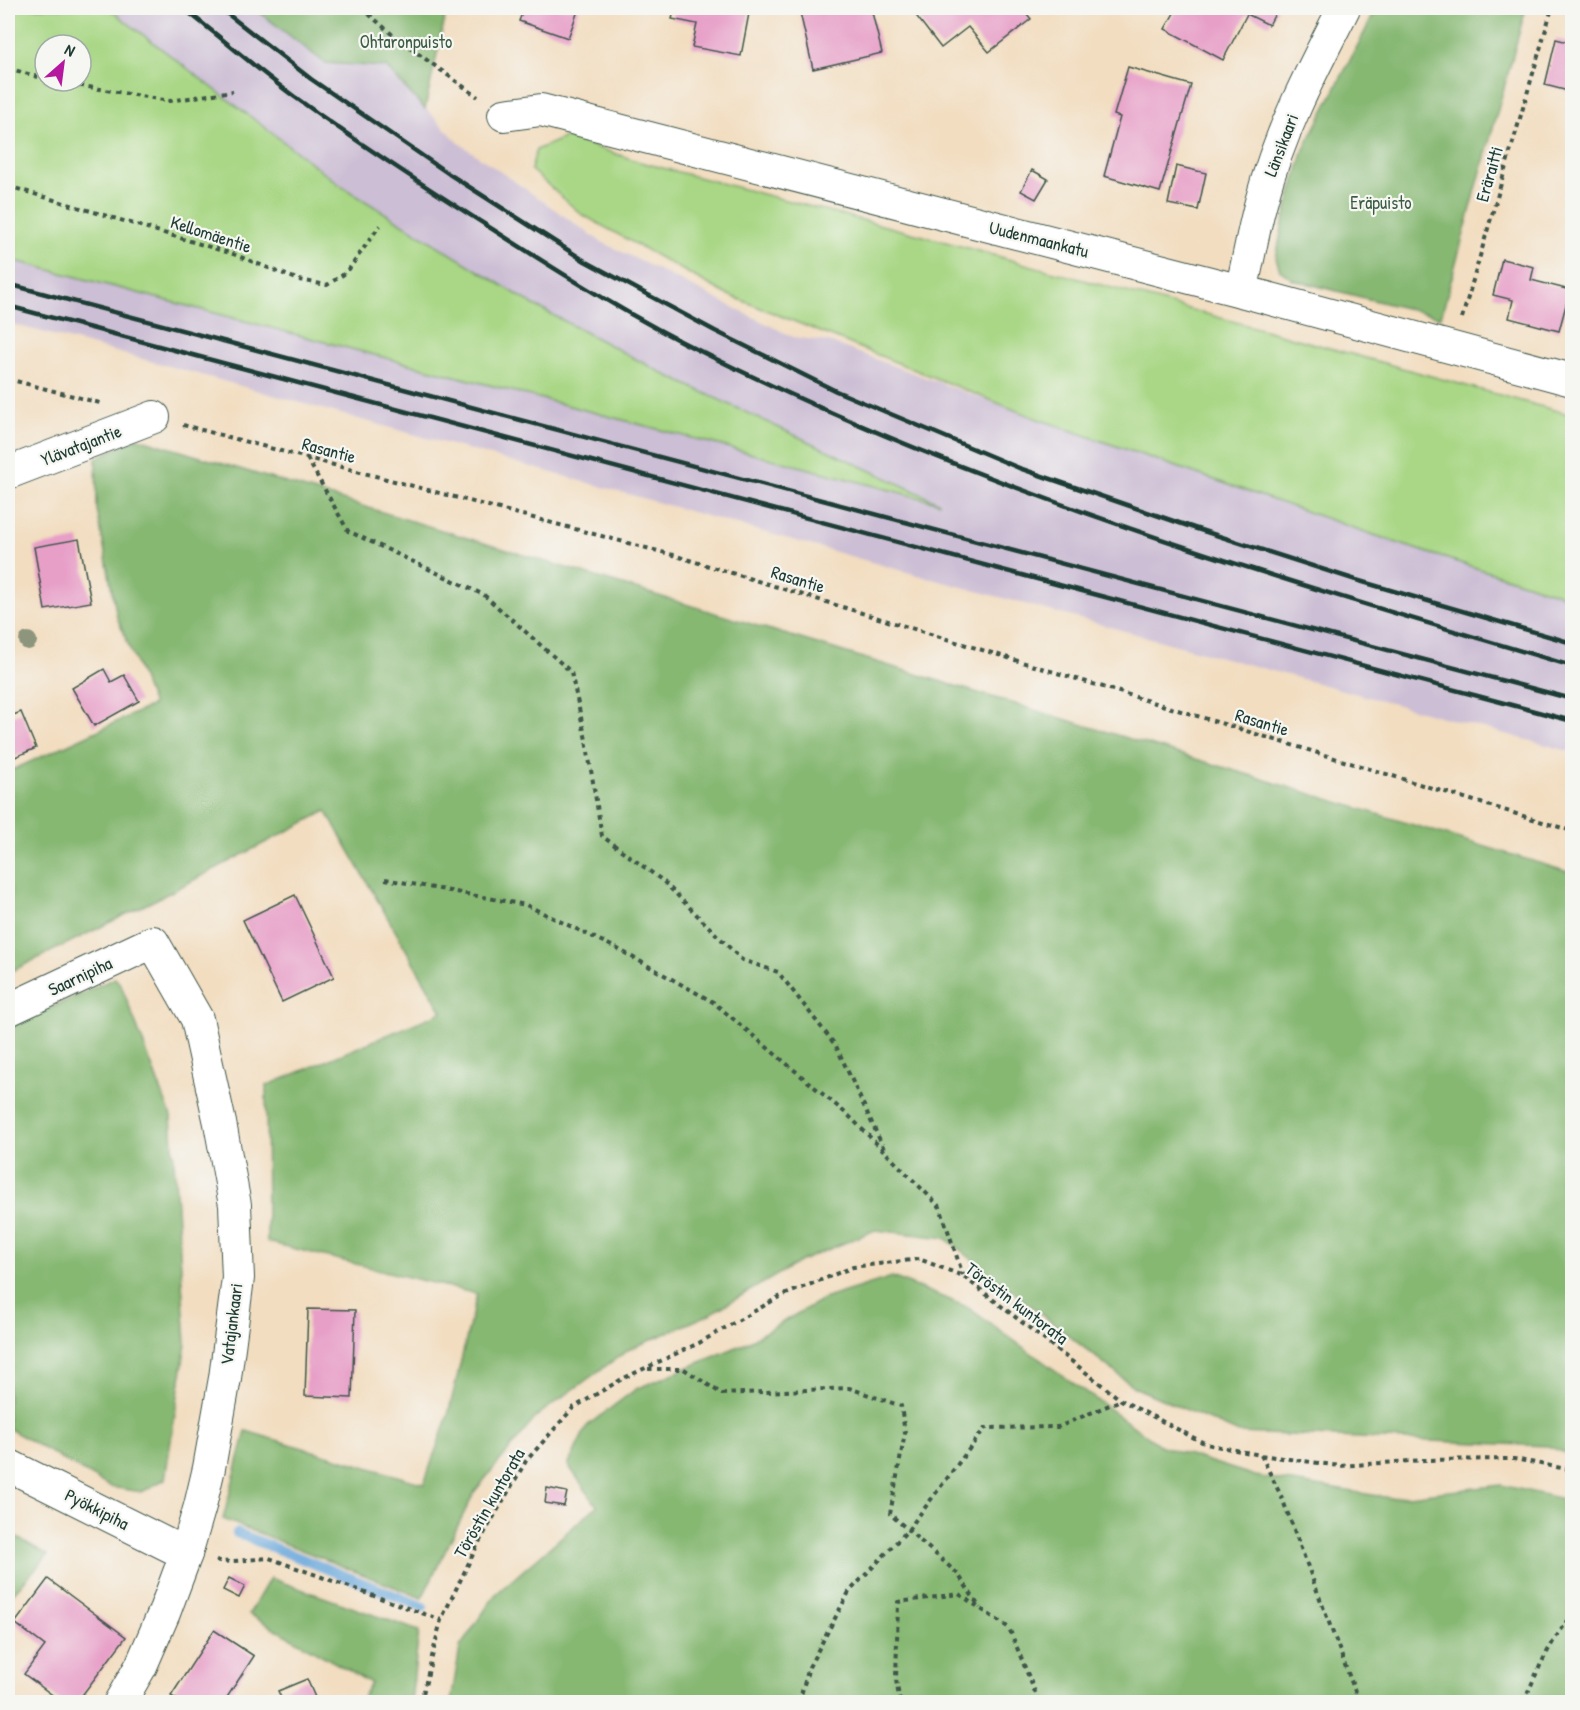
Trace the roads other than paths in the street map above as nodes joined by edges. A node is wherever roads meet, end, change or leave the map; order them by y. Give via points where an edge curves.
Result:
1 (1344, 8) edge
2 (504, 115) road end
3 (1241, 291) junction
4 (1572, 380) edge
5 (154, 417) road end
6 (8, 473) edge
7 (153, 942) joint
8 (8, 1010) edge
9 (8, 1465) edge
10 (186, 1554) junction
11 (120, 1702) edge

1 - 3 street, Länsikaari via 1309,76 1275,157
2 - 3 street, Uudenmaankatu via 541,110
3 - 4 street, Uudenmaankatu
5 - 6 street, Ylävatajantie
7 - 8 street, Saarnipiha
7 - 10 street, Vatajankaari via 197,1019 235,1205 238,1278 225,1378 209,1468
9 - 10 street, Pyökkipiha
10 - 11 street, Vatajankaari via 141,1666

